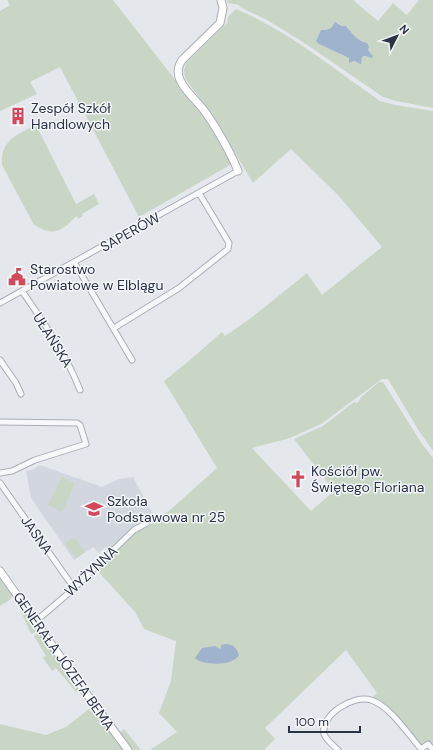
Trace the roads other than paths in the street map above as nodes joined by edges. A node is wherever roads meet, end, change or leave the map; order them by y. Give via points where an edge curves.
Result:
1 (220, 1) edge
2 (238, 171) joint
3 (199, 193) junction
4 (74, 262) junction
5 (22, 291) junction
6 (0, 303) edge
7 (114, 328) junction
8 (0, 360) edge
9 (132, 360) dead end
10 (80, 390) dead end
11 (20, 394) dead end
12 (0, 422) edge
13 (0, 474) edge
14 (0, 483) edge
15 (147, 523) dead end
16 (0, 571) edge
17 (74, 588) junction
18 (36, 621) junction
19 (128, 750) edge
20 (338, 750) edge
21 (433, 750) edge

1 - 2 street via 223,8 220,23 182,60 179,75 183,85 207,115
2 - 3 street, SAPERÓW
3 - 4 street, SAPERÓW
3 - 7 street via 230,243 228,249 179,288
4 - 5 street, SAPERÓW
4 - 7 street
5 - 6 street, SAPERÓW
5 - 10 street, UŁAŃSKA via 62,351
7 - 9 street
8 - 11 street via 16,383
12 - 13 street via 77,423 86,444
14 - 17 street, JASNA
15 - 17 street, WYŻYNNA via 134,530
16 - 18 street, GENERAŁA JÓZEFA BEMA
17 - 18 street, WYŻYNNA
18 - 19 street, GENERAŁA JÓZEFA BEMA
20 - 21 street via 326,738 326,723 346,703 363,698 385,708 421,749 428,744

